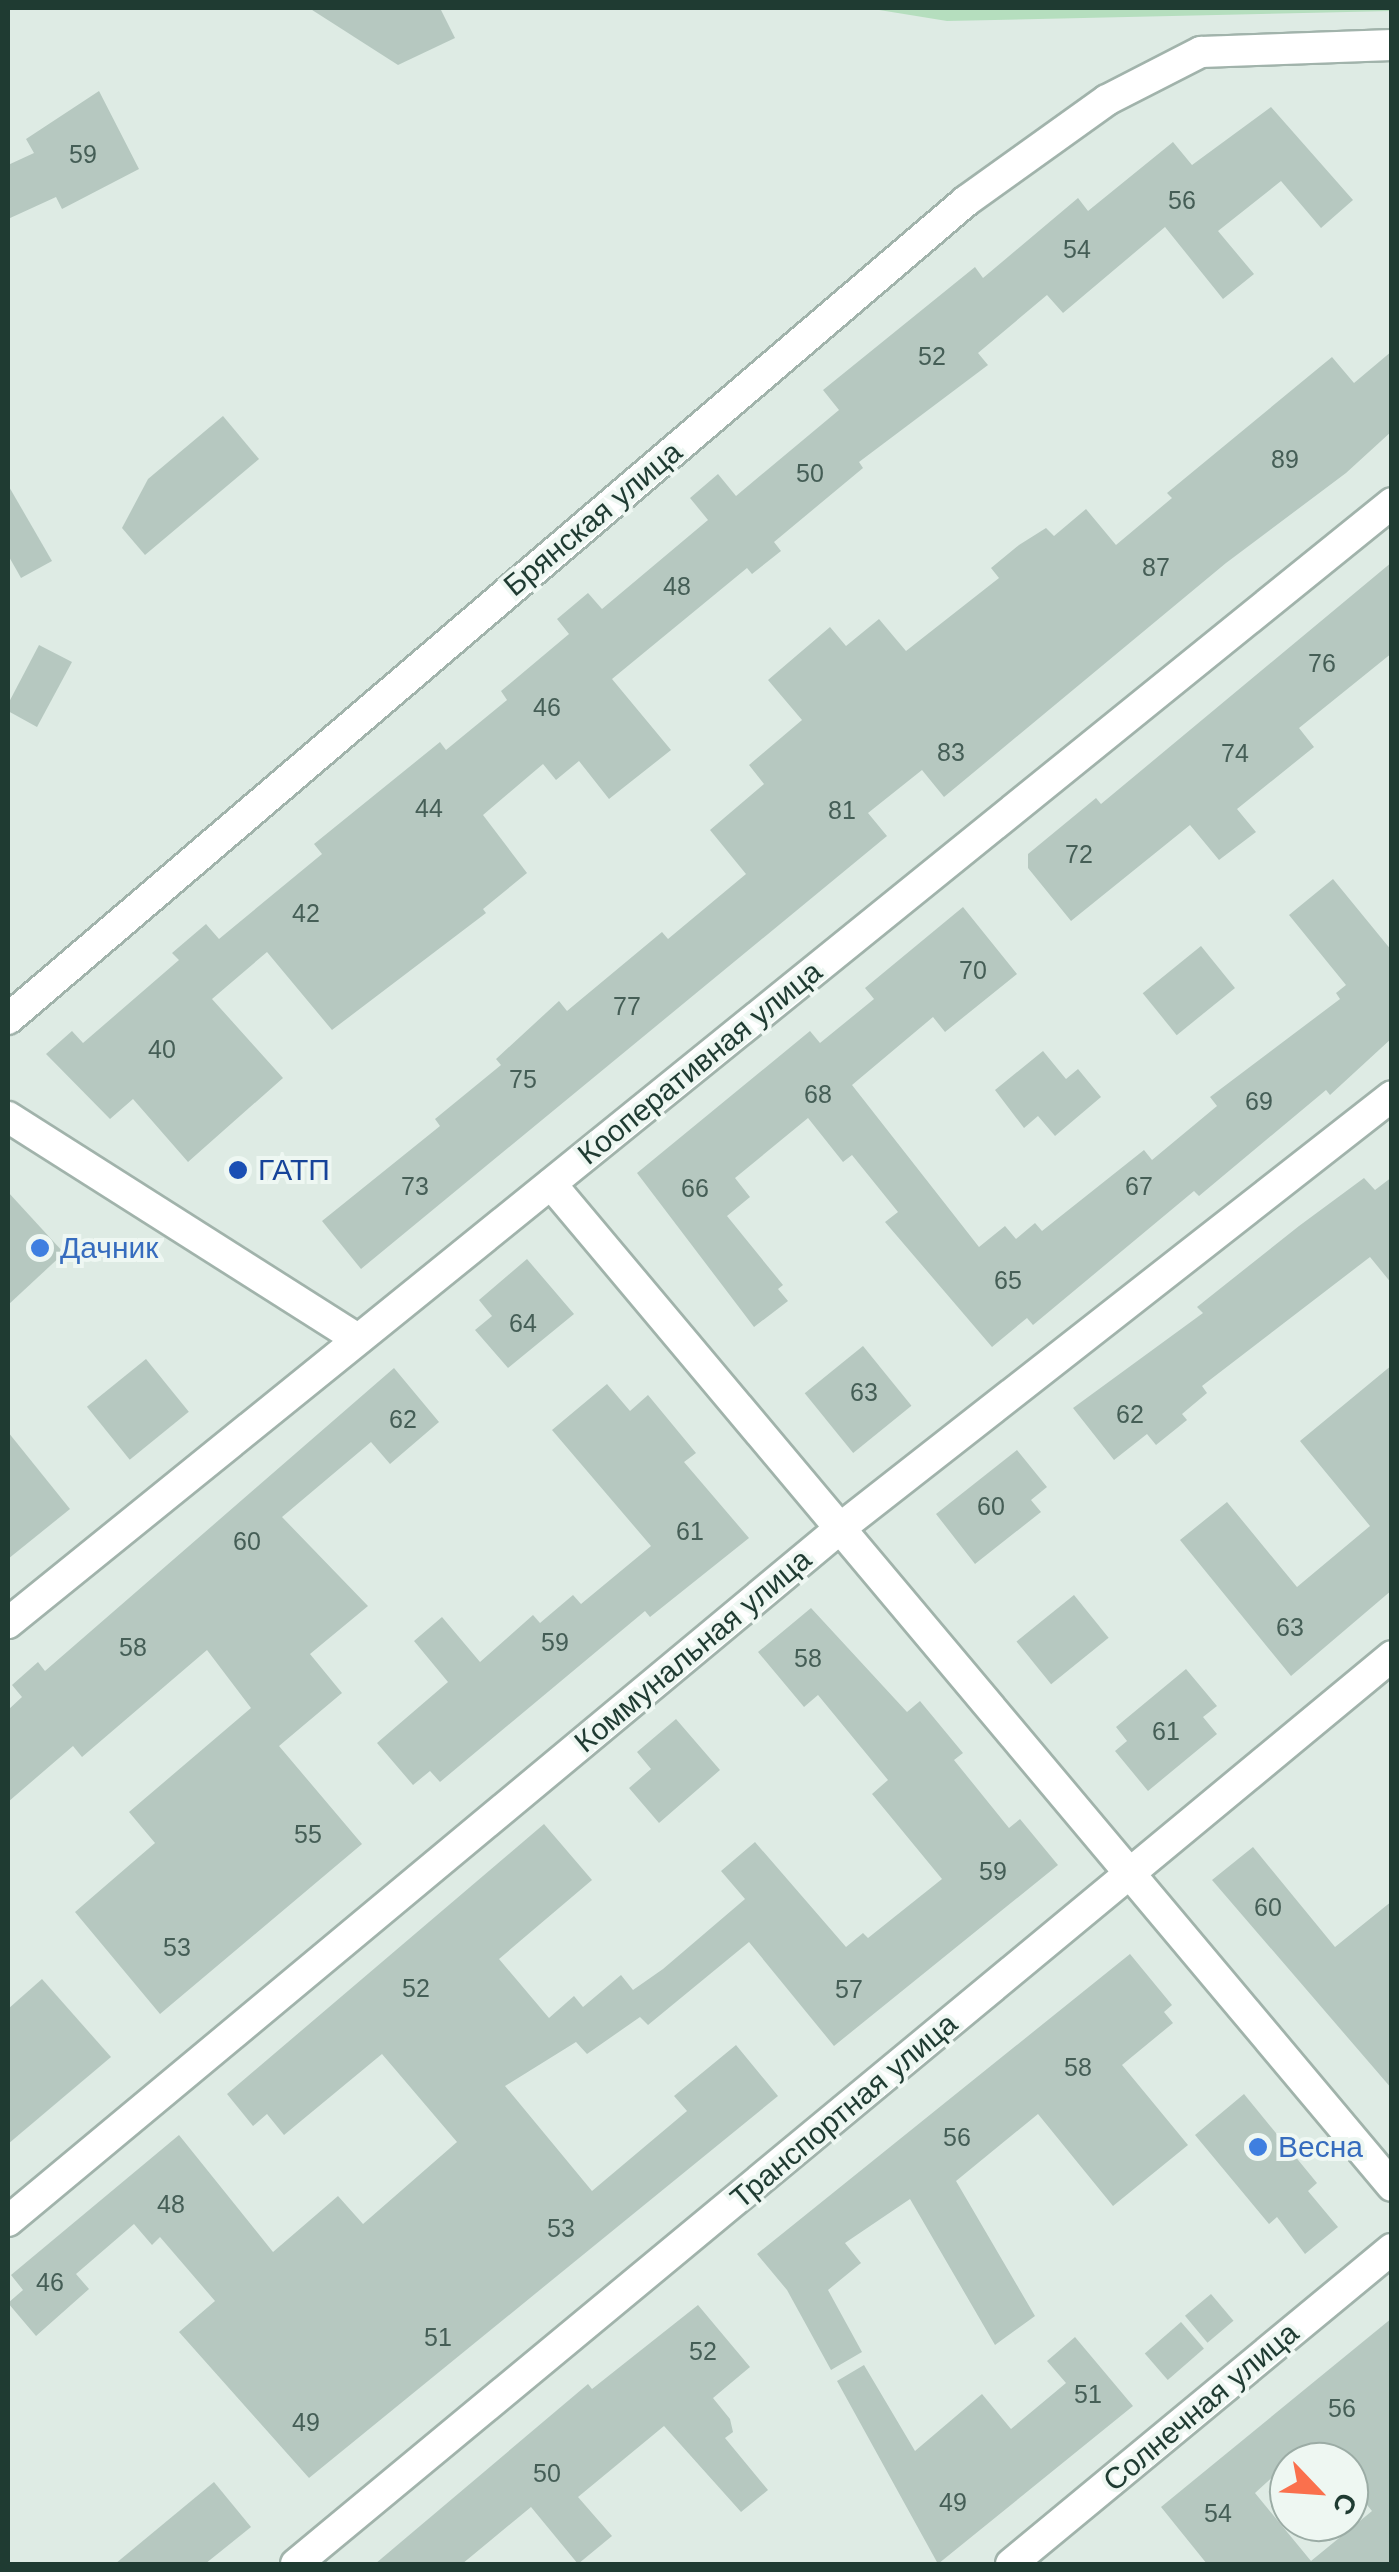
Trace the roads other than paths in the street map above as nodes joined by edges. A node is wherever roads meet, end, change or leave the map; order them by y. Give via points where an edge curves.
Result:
1 (1392, 45) edge
2 (1392, 503) edge
3 (8, 1019) edge
4 (1392, 1096) edge
5 (8, 1117) edge
6 (550, 1184) junction
7 (356, 1338) junction
8 (843, 1526) junction
9 (8, 1623) edge
10 (1392, 1656) edge
11 (1132, 1873) junction
12 (1392, 2186) edge
13 (8, 2220) edge
14 (1392, 2249) edge
15 (296, 2564) edge
16 (1011, 2564) edge

1 - 3 street, Брянская улица via 1202,52 1107,100 966,201
2 - 6 street, Кооперативная улица
4 - 8 street, Коммунальная улица
5 - 7 street
6 - 7 street, Кооперативная улица
6 - 8 street
7 - 9 street, Кооперативная улица
8 - 11 street
8 - 13 street, Коммунальная улица
10 - 11 street, Транспортная улица
11 - 12 street
11 - 15 street, Транспортная улица
14 - 16 street, Солнечная улица

